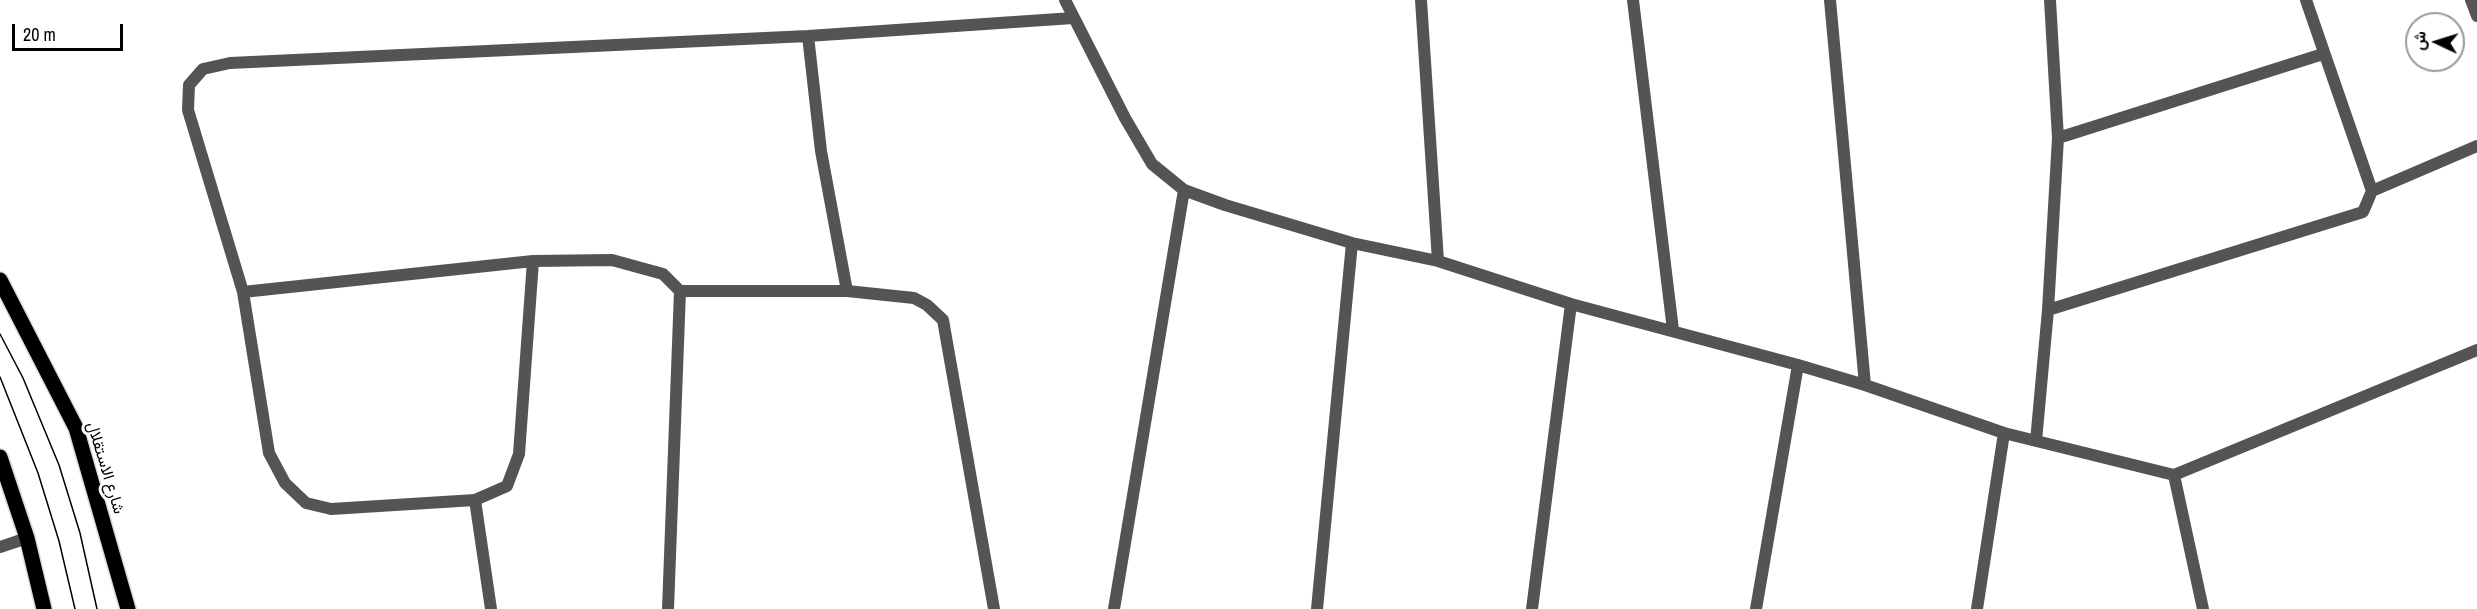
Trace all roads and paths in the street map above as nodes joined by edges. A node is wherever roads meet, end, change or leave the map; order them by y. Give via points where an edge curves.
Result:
1 (1065, 0) edge
2 (1421, 0) edge
3 (1633, 0) edge
4 (1830, 0) edge
5 (2050, 0) edge
6 (2306, 0) edge
7 (2471, 0) edge
8 (2477, 16) edge
9 (1073, 18) junction
10 (808, 36) junction
11 (2323, 54) junction
12 (2058, 138) junction
13 (2477, 146) edge
14 (1184, 190) junction
15 (2372, 190) junction
16 (1352, 243) junction
17 (534, 261) junction
18 (1438, 261) junction
19 (0, 280) edge
20 (243, 291) junction
21 (680, 291) junction
22 (847, 291) junction
23 (1571, 304) junction
24 (2048, 310) junction
25 (1673, 330) junction
26 (2477, 351) edge
27 (1798, 365) junction
28 (1865, 385) junction
29 (2004, 433) junction
30 (2036, 441) junction
31 (0, 457) edge
32 (2174, 475) junction
33 (475, 500) junction
34 (27, 538) junction
35 (0, 548) edge
36 (44, 609) edge
37 (128, 609) edge
38 (491, 609) edge
39 (669, 609) edge
40 (994, 609) edge
41 (1114, 609) edge
42 (1317, 609) edge
43 (1532, 609) edge
44 (1756, 609) edge
45 (1977, 609) edge
46 (2203, 609) edge

1 - 9 street
2 - 18 street
3 - 25 street
4 - 28 street
5 - 12 street
6 - 11 street
7 - 8 street
9 - 10 street
9 - 14 street via 1152,164
10 - 20 street via 231,63 203,69 189,85 188,110
10 - 22 street via 821,151
11 - 12 street
11 - 15 street
12 - 24 street
13 - 15 street
14 - 16 street
14 - 41 street
15 - 24 street via 2362,212
16 - 18 street
16 - 42 street
17 - 20 street
17 - 21 street via 612,260 663,273
17 - 33 street via 519,454 507,486
18 - 23 street
19 - 37 main road, شارع الاستقلال via 76,428
20 - 33 street via 269,453 285,483 306,503 331,509
21 - 22 street
21 - 39 street
22 - 40 street via 914,298 943,320
23 - 25 street
23 - 43 street
24 - 30 street
25 - 27 street
26 - 32 street
27 - 28 street
27 - 44 street
28 - 29 street
29 - 30 street
29 - 45 street
30 - 32 street
31 - 34 main road
32 - 46 street
33 - 38 street
34 - 35 street
34 - 36 main road

